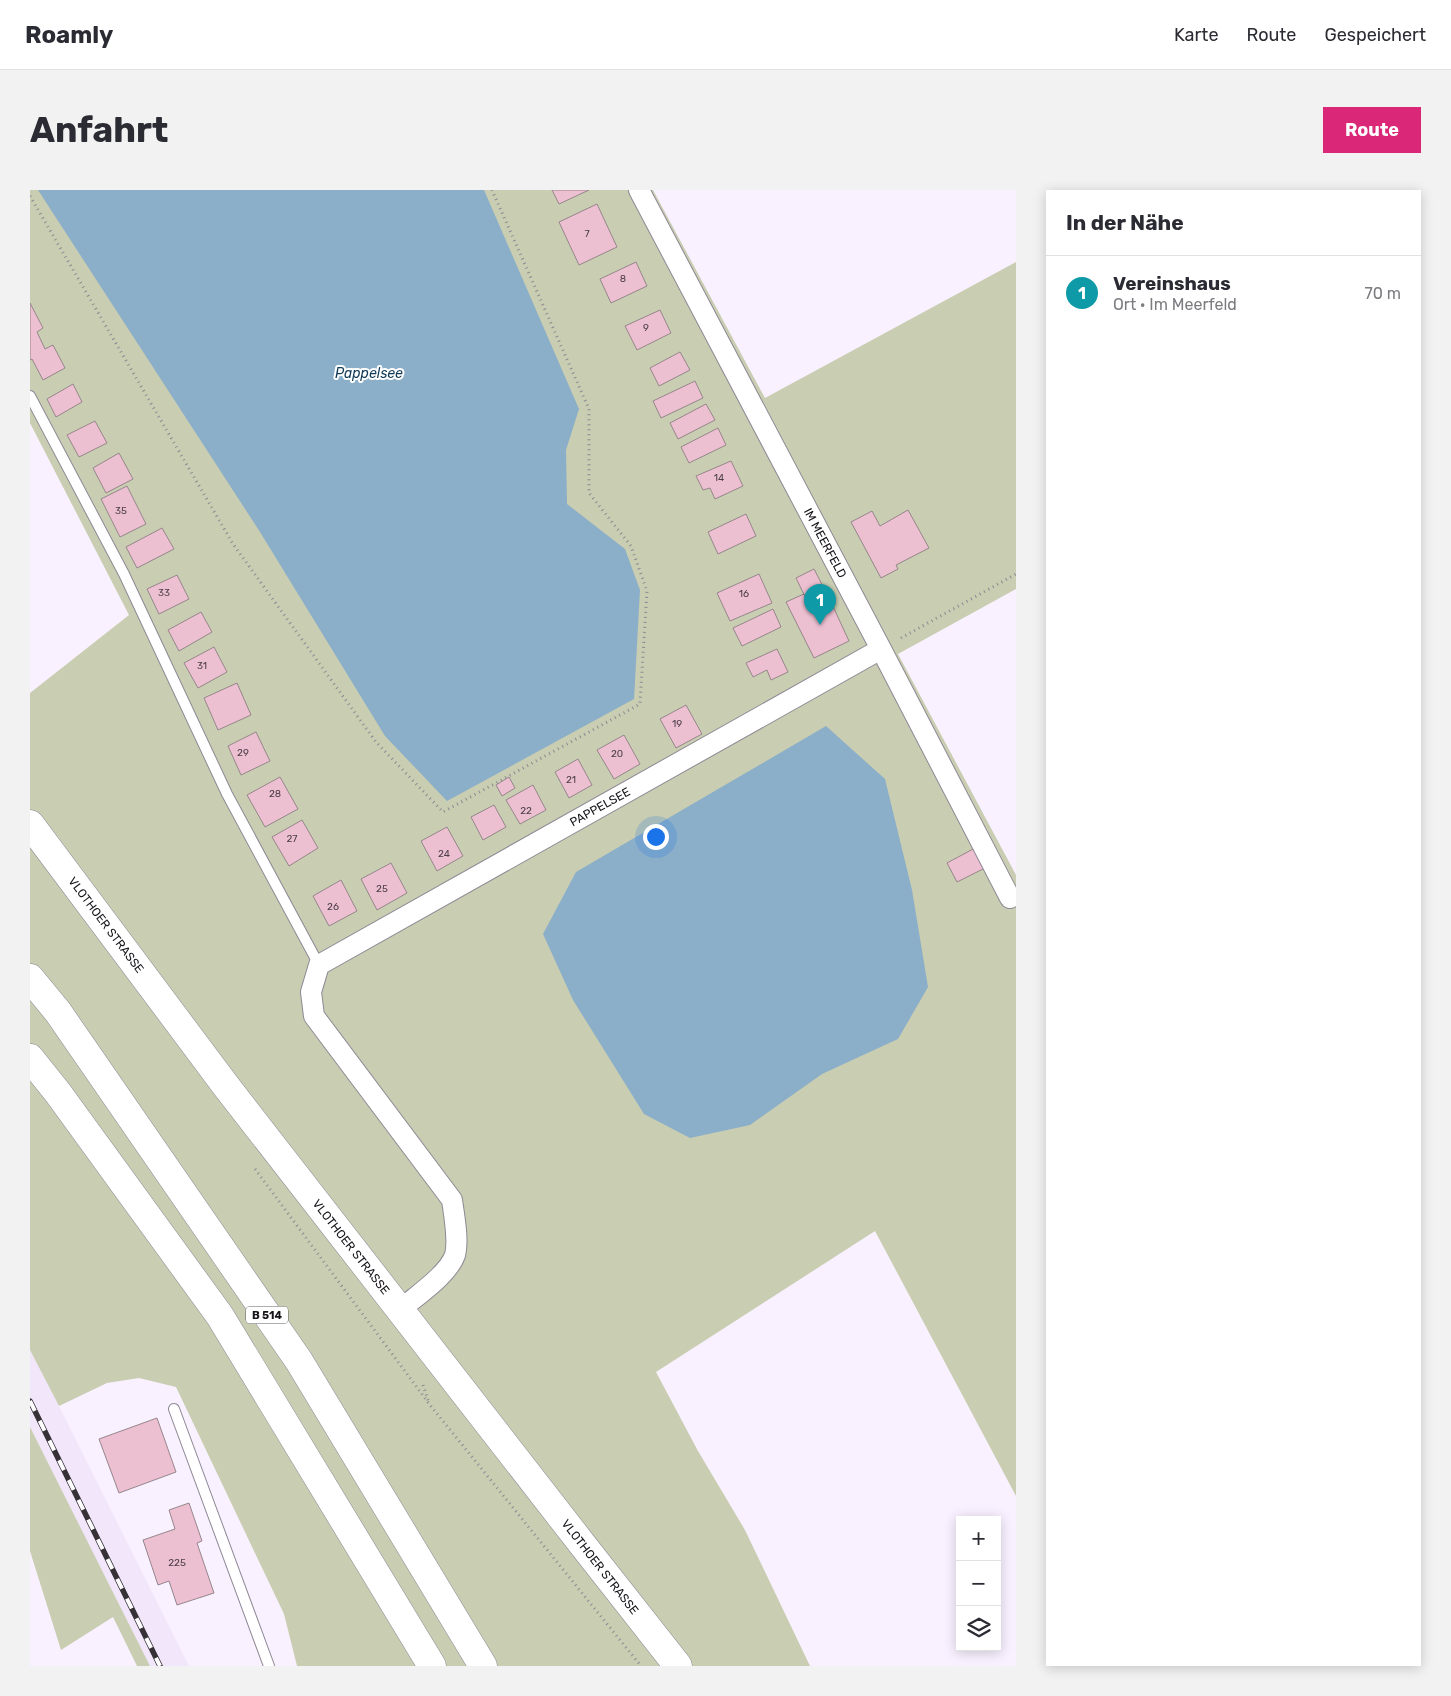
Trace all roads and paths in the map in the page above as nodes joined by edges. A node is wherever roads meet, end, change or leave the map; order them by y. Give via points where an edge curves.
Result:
1 (492, 190) edge
2 (639, 190) edge
3 (30, 196) edge
4 (30, 396) edge
5 (1016, 574) edge
6 (881, 649) junction
7 (30, 824) edge
8 (1010, 898) dead end
9 (319, 965) junction
10 (30, 978) edge
11 (30, 1058) edge
12 (254, 1167) dead end
13 (400, 1310) junction
14 (174, 1409) dead end
15 (269, 1666) edge
16 (432, 1666) edge
17 (483, 1666) edge
18 (641, 1666) edge
19 (678, 1666) edge

1 - 3 path via 589,409 589,493 631,546 647,591 640,704 443,812 376,742 233,544
2 - 6 street, IM MEERFELD
4 - 9 lane via 124,574 227,794
5 - 6 path
6 - 8 street, IM MEERFELD
6 - 9 street, PAPPELSEE
7 - 13 main road, VLOTHOER STRASSE via 226,1086
9 - 13 street via 311,992 314,1016 452,1200 456,1225 455,1255 444,1273
10 - 17 main road, B 514 via 58,1012 299,1361
11 - 16 main road, B 514 via 220,1316
12 - 18 path via 430,1406
13 - 19 main road, VLOTHOER STRASSE
14 - 15 lane

